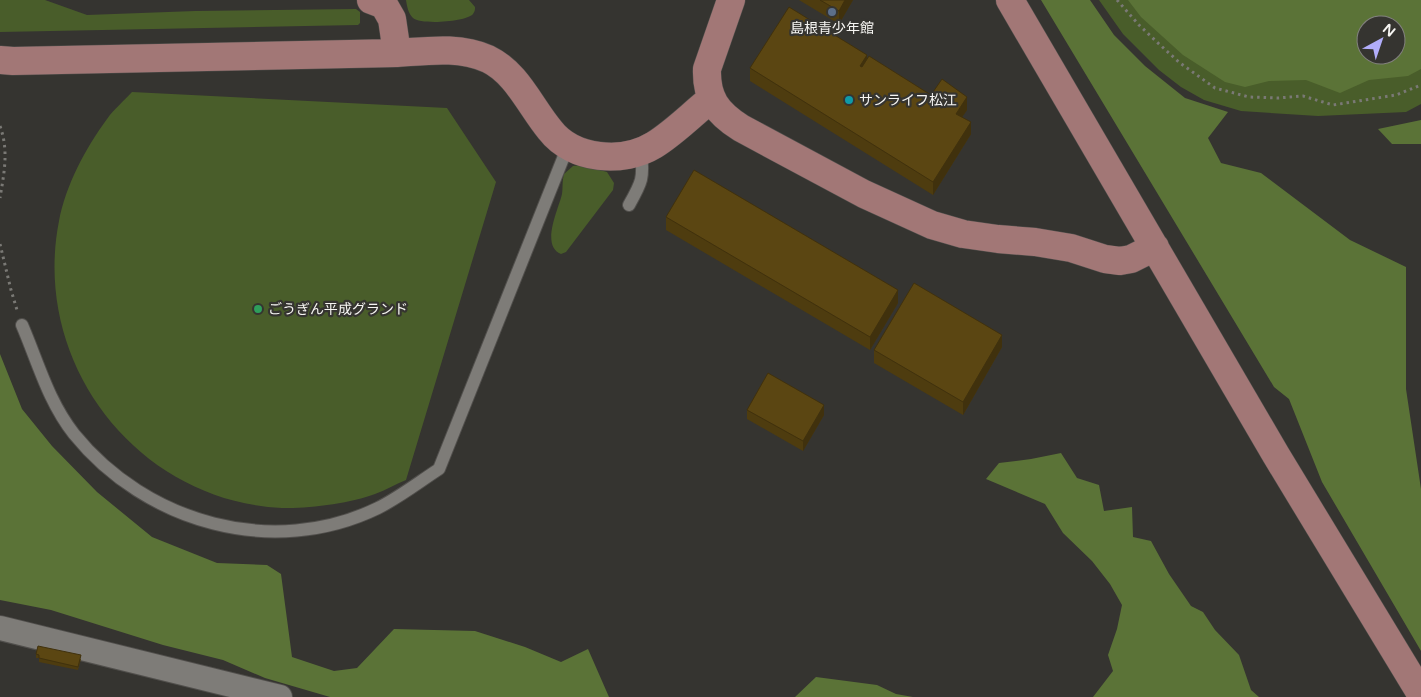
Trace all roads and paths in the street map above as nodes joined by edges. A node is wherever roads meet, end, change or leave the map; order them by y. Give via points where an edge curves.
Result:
1 (371, 0) edge
2 (731, 0) edge
3 (1010, 0) edge
4 (1117, 0) edge
5 (397, 53) junction
6 (0, 60) edge
7 (1421, 85) edge
8 (711, 99) junction
9 (0, 126) edge
10 (568, 146) junction
11 (641, 152) junction
12 (0, 198) edge
13 (629, 205) dead end
14 (0, 244) edge
15 (1155, 247) junction
16 (22, 325) joint
17 (0, 628) edge
18 (1421, 694) edge
19 (280, 697) edge

1 - 5 street via 384,5 392,19
2 - 8 street via 707,70
3 - 15 street
4 - 7 path via 1180,63 1215,88 1249,97 1303,96 1333,105 1396,95
5 - 6 street
5 - 10 street via 459,51 488,59 510,76 551,132
8 - 11 street via 655,145
8 - 15 street via 741,128 864,194 932,225 963,234 1062,246 1120,261 1132,260
9 - 12 path via 6,162
10 - 11 street via 599,156
10 - 16 lane via 439,469 385,504 350,518 321,526 277,531 230,527 190,517 134,489 112,473 74,433 46,387
11 - 13 lane via 641,183
14 - 16 path
15 - 18 street
17 - 19 street

